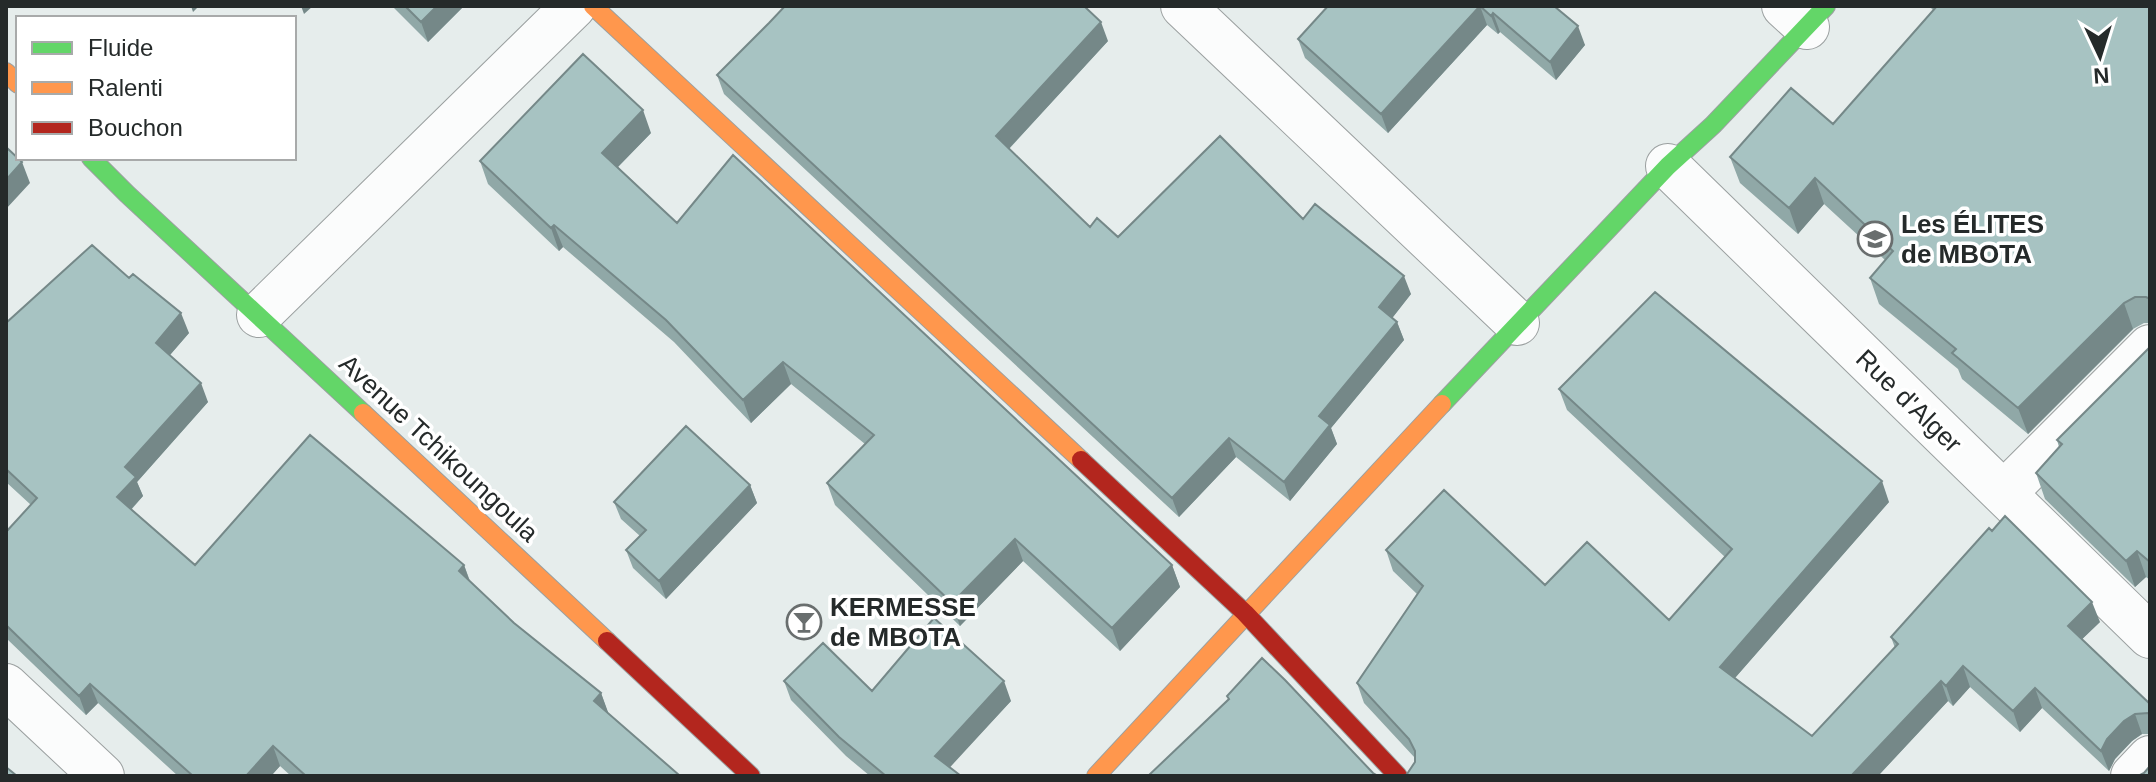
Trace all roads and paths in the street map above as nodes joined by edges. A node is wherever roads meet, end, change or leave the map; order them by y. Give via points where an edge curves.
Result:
1 (574, 6) edge
2 (593, 6) edge
3 (1183, 6) edge
4 (1806, 13) edge
5 (93, 160) edge
6 (1668, 166) junction
7 (259, 315) junction
8 (1517, 323) junction
9 (2150, 347) edge
10 (2004, 493) junction
11 (1245, 613) junction
12 (2150, 636) edge
13 (6, 686) edge
14 (2150, 758) edge
15 (102, 776) edge
16 (751, 776) edge
17 (1096, 776) edge
18 (1398, 776) edge
19 (2133, 776) edge

1 - 7 street
2 - 11 street
3 - 8 street
4 - 6 street via 1713,125
5 - 7 street, Avenue Tchikoungoula
6 - 8 street
6 - 10 street, Rue d'Alger
7 - 16 street, Avenue Tchikoungoula
8 - 11 street
9 - 10 street
10 - 12 street, Rue d'Alger
11 - 17 street
11 - 18 street
13 - 15 street
14 - 19 street

